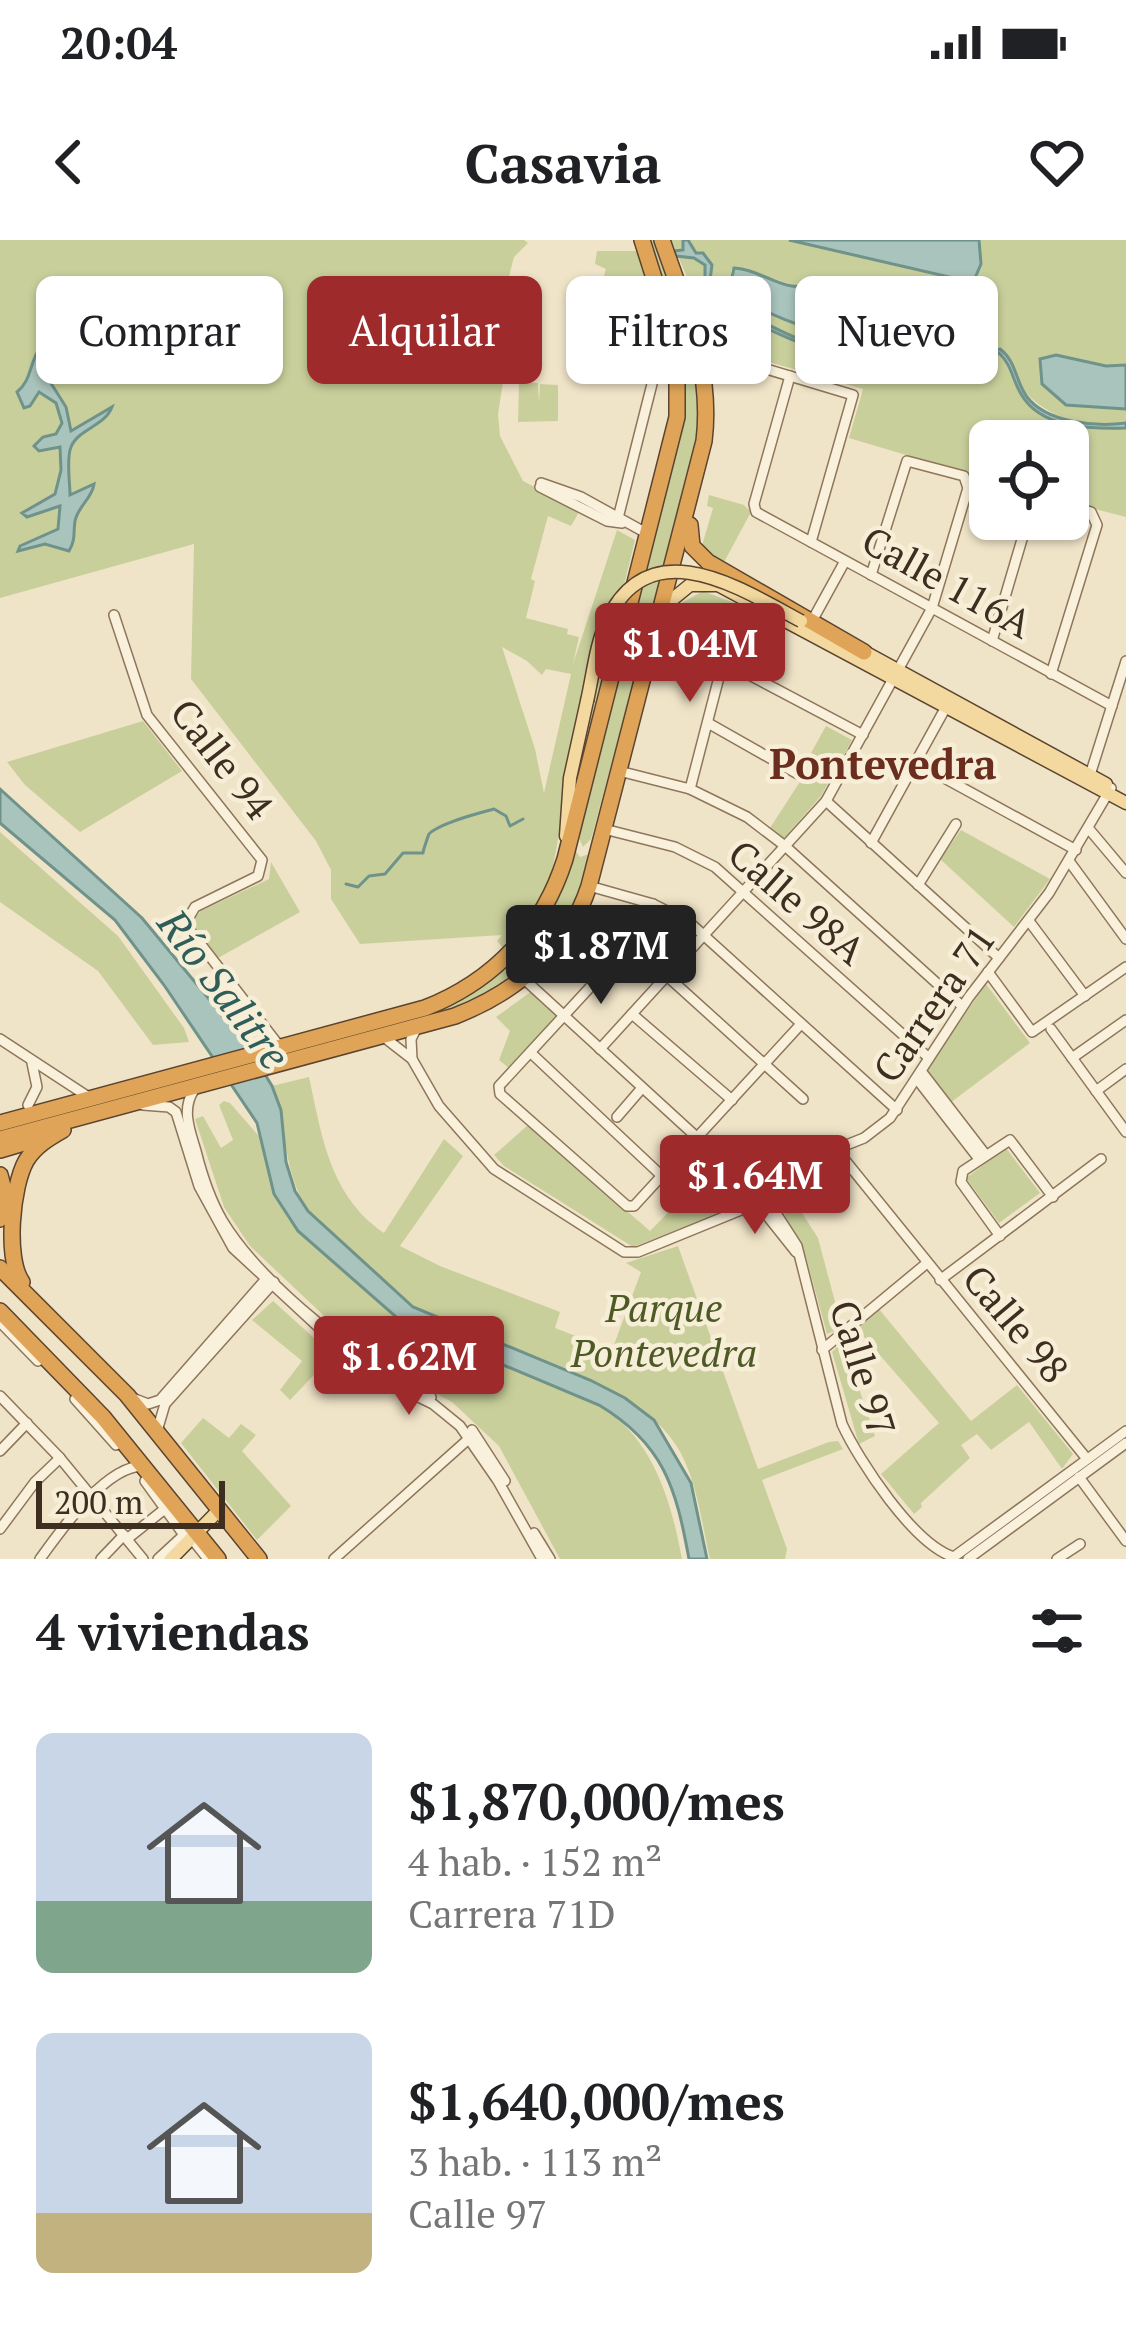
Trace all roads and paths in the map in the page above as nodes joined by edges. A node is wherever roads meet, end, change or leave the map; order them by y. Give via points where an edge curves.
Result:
1 (642, 240) edge
2 (662, 240) edge
3 (675, 276) edge
4 (771, 371) edge
5 (790, 376) junction
6 (652, 384) dead end
7 (705, 384) edge
8 (541, 485) dead end
9 (691, 495) junction
10 (1089, 514) edge
11 (620, 522) junction
12 (648, 534) junction
13 (1022, 540) edge
14 (811, 542) junction
15 (845, 561) junction
16 (871, 575) junction
17 (663, 607) junction
18 (932, 608) junction
19 (114, 615) dead end
20 (806, 621) junction
21 (731, 631) dead end
22 (992, 641) junction
23 (865, 652) joint
24 (723, 661) junction
25 (1126, 661) edge
26 (896, 674) junction
27 (1051, 674) junction
28 (1112, 706) junction
29 (946, 707) junction
30 (708, 723) junction
31 (862, 735) junction
32 (917, 763) junction
33 (619, 771) junction
34 (798, 774) dead end
35 (1090, 775) junction
36 (691, 789) junction
37 (583, 790) junction
38 (1109, 790) junction
39 (1126, 799) edge
40 (826, 801) junction
41 (956, 824) dead end
42 (604, 829) junction
43 (1089, 829) junction
44 (871, 843) junction
45 (785, 846) junction
46 (1076, 850) junction
47 (565, 859) junction
48 (1069, 861) junction
49 (1126, 873) edge
50 (918, 885) junction
51 (589, 886) junction
52 (744, 889) junction
53 (653, 904) junction
54 (1029, 921) junction
55 (704, 935) junction
56 (1126, 939) edge
57 (999, 958) junction
58 (1126, 967) edge
59 (988, 972) junction
60 (667, 976) junction
61 (524, 979) junction
62 (1085, 996) junction
63 (962, 1006) junction
64 (632, 1014) junction
65 (563, 1015) junction
66 (1126, 1020) edge
67 (801, 1024) junction
68 (417, 1027) junction
69 (1051, 1029) dead end
70 (382, 1037) junction
71 (0, 1039) edge
72 (273, 1049) junction
73 (601, 1049) junction
74 (531, 1053) junction
75 (929, 1058) junction
76 (1072, 1058) junction
77 (412, 1060) junction
78 (32, 1063) junction
79 (764, 1065) junction
80 (1126, 1069) edge
81 (919, 1075) junction
82 (195, 1088) junction
83 (642, 1088) junction
84 (1096, 1090) junction
85 (106, 1093) junction
86 (87, 1096) junction
87 (803, 1099) dead end
88 (732, 1100) junction
89 (28, 1105) junction
90 (135, 1105) junction
91 (897, 1110) junction
92 (0, 1113) edge
93 (105, 1113) junction
94 (616, 1117) dead end
95 (0, 1123) edge
96 (1125, 1129) edge
97 (63, 1130) junction
98 (698, 1138) junction
99 (0, 1139) edge
100 (836, 1149) junction
101 (0, 1150) edge
102 (982, 1157) junction
103 (1101, 1159) dead end
104 (0, 1175) edge
105 (663, 1177) junction
106 (764, 1179) junction
107 (746, 1185) junction
108 (1053, 1197) junction
109 (763, 1201) junction
110 (0, 1219) edge
111 (1000, 1236) junction
112 (927, 1263) junction
113 (0, 1268) edge
114 (940, 1280) junction
115 (270, 1281) junction
116 (34, 1298) junction
117 (0, 1311) edge
118 (0, 1322) edge
119 (822, 1350) junction
120 (127, 1395) junction
121 (0, 1396) edge
122 (27, 1423) junction
123 (157, 1431) junction
124 (1126, 1431) edge
125 (472, 1435) junction
126 (1126, 1443) edge
127 (0, 1451) edge
128 (60, 1458) junction
129 (1087, 1459) junction
130 (139, 1466) junction
131 (881, 1468) dead end
132 (871, 1477) junction
133 (1079, 1477) junction
134 (92, 1496) junction
135 (166, 1508) junction
136 (220, 1509) junction
137 (0, 1529) edge
138 (191, 1536) junction
139 (125, 1537) junction
140 (1126, 1541) edge
141 (1080, 1544) dead end
142 (937, 1553) edge
143 (953, 1558) edge
144 (40, 1559) edge
145 (101, 1559) edge
146 (143, 1559) edge
147 (158, 1559) edge
148 (171, 1559) edge
149 (208, 1559) edge
150 (218, 1559) edge
151 (259, 1559) edge
152 (334, 1559) edge
153 (546, 1559) edge
154 (968, 1559) edge
155 (1057, 1559) edge

1 - 12 highway via 680,382
2 - 3 highway
4 - 5 street
5 - 14 street, Calle 116A via 754,509
5 - 14 street via 853,395
6 - 11 street
7 - 9 highway
8 - 11 street
9 - 17 highway
9 - 20 highway via 690,539 698,555
10 - 27 street via 1097,525
11 - 12 street
12 - 37 highway
13 - 22 street
14 - 15 street, Calle 116A
15 - 16 street, Calle 116A
15 - 20 street
16 - 18 street, Calle 116A
16 - 18 street via 908,461 964,476
17 - 26 main road via 690,585 713,584
17 - 33 highway
18 - 22 street, Calle 116A
18 - 26 street
19 - 72 street, Calle 94 via 147,715 259,855 256,877 185,919
20 - 23 highway
20 - 47 main road, bridge via 711,575 651,578 620,599 606,622 587,701
21 - 24 street
22 - 27 street, Calle 116A
23 - 26 main road
24 - 30 street
24 - 31 street
25 - 28 street
26 - 29 main road
26 - 31 street
26 - 35 main road
27 - 28 street, Calle 116A
28 - 35 street
29 - 32 street
29 - 38 main road
30 - 34 street
30 - 36 street
31 - 40 street
32 - 44 street
32 - 46 street
33 - 36 street
33 - 37 highway via 592,845 582,852 575,843
33 - 42 highway
35 - 38 main road
36 - 45 street
37 - 47 highway
38 - 39 main road
38 - 43 street, Carrera 71
40 - 44 street
40 - 45 street
41 - 50 street
42 - 51 highway
42 - 52 street, Calle 98A via 696,856
43 - 46 street, Carrera 71
43 - 49 street
44 - 50 street
45 - 52 street
45 - 63 street
46 - 48 street, Carrera 71
47 - 72 highway via 530,931 464,989 425,1008
48 - 54 street, Carrera 71
48 - 56 street
50 - 57 street
51 - 53 street
51 - 61 highway via 568,931
52 - 55 street
52 - 75 street, Calle 98A
53 - 55 street
53 - 65 street via 628,945
54 - 57 street, Carrera 71
54 - 62 street
55 - 60 street
55 - 67 street
57 - 59 street, Carrera 71
58 - 62 street
59 - 62 street via 1033,1032
59 - 63 street, Carrera 71
60 - 64 street
60 - 79 street
61 - 65 street, Calle 97
61 - 68 highway via 476,1008
63 - 75 street, Carrera 71
64 - 73 street
64 - 88 street
65 - 73 street, Calle 97
65 - 74 street
66 - 76 street
67 - 79 street
67 - 91 street
68 - 70 highway
68 - 77 street
69 - 76 street
70 - 77 street
70 - 82 highway
71 - 78 street
72 - 85 highway
73 - 83 street, Calle 97
74 - 105 street
74 - 105 street via 499,1090 628,1207
75 - 81 street, Carrera 71
76 - 84 street
77 - 109 street via 439,1106 494,1168 624,1252
78 - 86 street
78 - 89 street via 37,1087
79 - 87 street
79 - 88 street
80 - 84 street
81 - 91 street, Carrera 71
81 - 102 street
82 - 90 highway
82 - 115 street via 187,1112 204,1181 228,1229
83 - 94 street
83 - 98 street, Calle 97
84 - 96 street
85 - 86 highway
85 - 95 highway
86 - 89 highway
88 - 98 street
89 - 92 highway
90 - 93 highway
90 - 115 street via 176,1112 217,1226
91 - 100 street, Carrera 71 via 877,1130
93 - 97 highway
93 - 99 highway
97 - 101 highway
97 - 116 highway via 30,1155 19,1183 10,1258
98 - 105 street
98 - 107 street, Calle 97
100 - 106 street, Carrera 71
100 - 112 street, Calle 98
102 - 108 street via 1010,1140
102 - 111 street via 960,1177
103 - 108 street
104 - 110 highway via 7,1202
106 - 107 street, Carrera 71
106 - 109 street, Calle 97
107 - 109 street, Calle 97
108 - 111 street
109 - 119 street, Calle 97 via 796,1252
111 - 114 street
112 - 114 street, Calle 98
112 - 119 street
113 - 116 highway
114 - 129 street, Calle 98
115 - 120 street via 160,1400
115 - 123 street via 165,1404
115 - 125 street via 367,1372 433,1404
116 - 120 highway
117 - 130 highway via 87,1399
118 - 130 street
119 - 132 street, Calle 97 via 842,1424
120 - 123 highway
121 - 122 street
122 - 127 street
122 - 128 street
123 - 136 highway
124 - 129 street
125 - 152 street
125 - 153 street
126 - 133 street
128 - 134 street
128 - 137 street
129 - 133 street
129 - 143 street
130 - 134 street
130 - 135 street
130 - 138 highway
131 - 132 street
132 - 142 street, Calle 97
133 - 140 street
133 - 154 street
134 - 139 street
134 - 144 street
135 - 138 street
135 - 139 street
136 - 138 main road
136 - 151 highway
138 - 147 street
138 - 148 main road
138 - 149 street
138 - 150 highway
139 - 145 street
139 - 146 street
141 - 155 street
142 - 143 street, Calle 97

